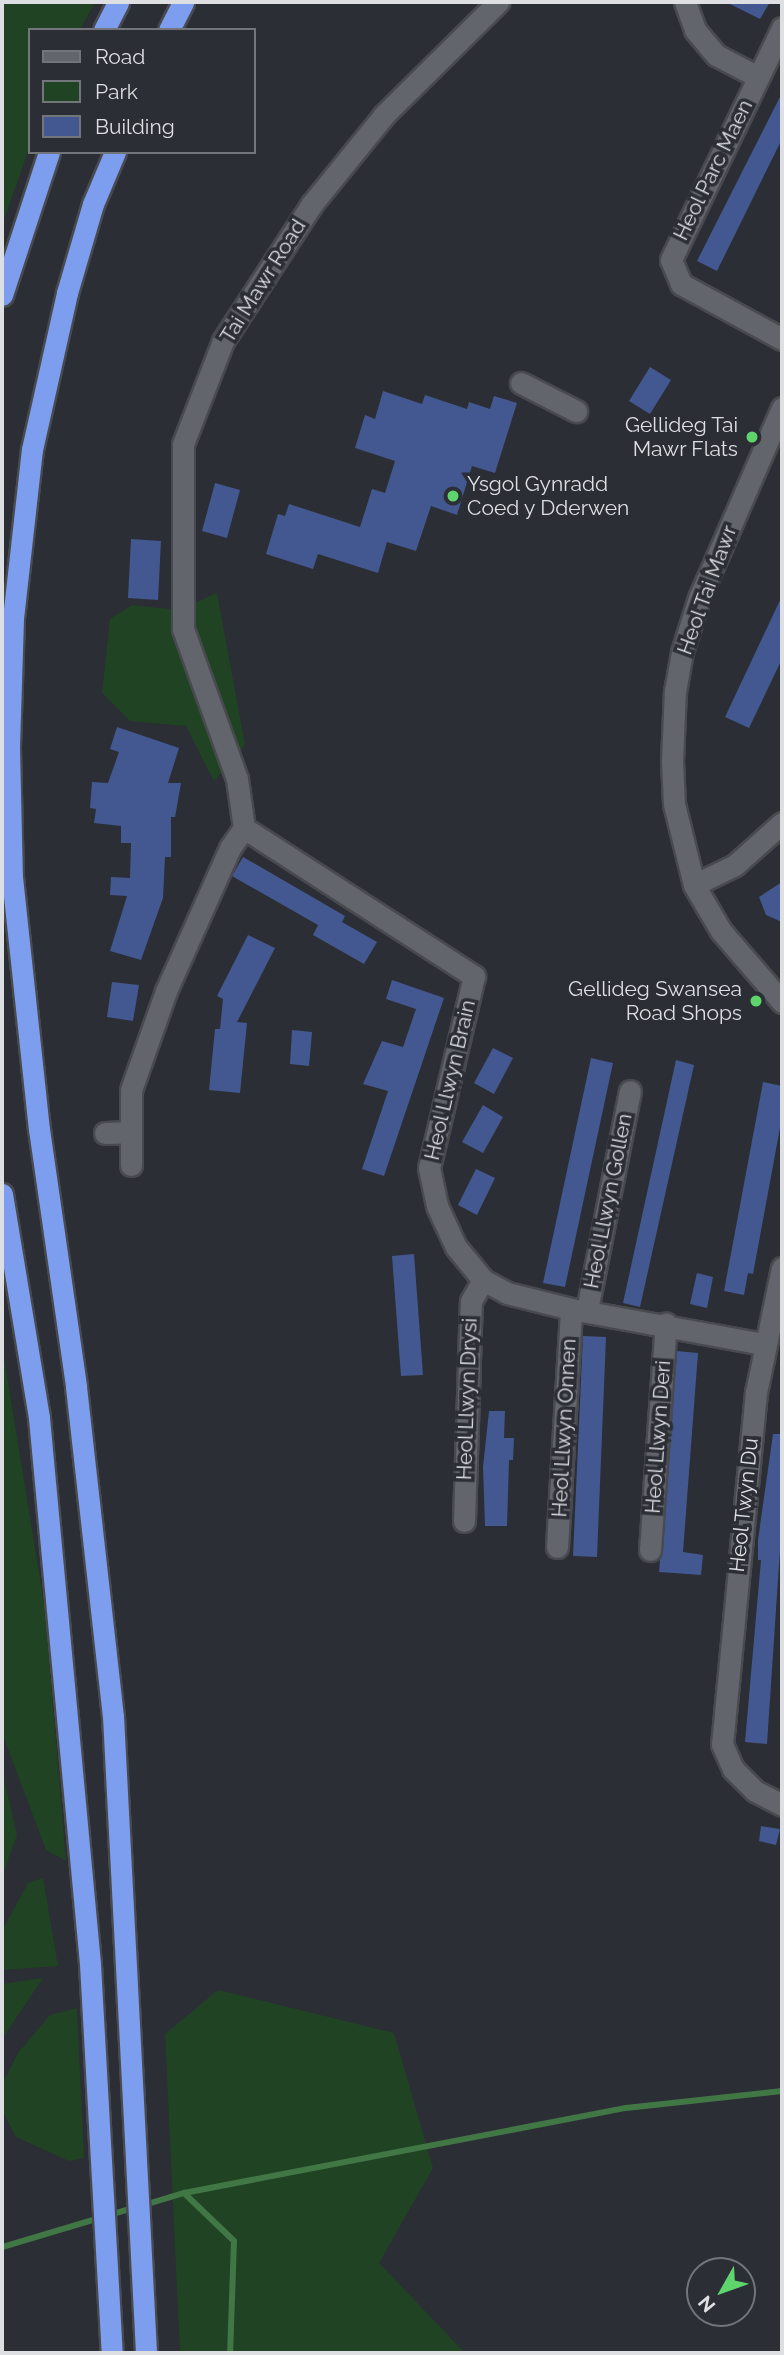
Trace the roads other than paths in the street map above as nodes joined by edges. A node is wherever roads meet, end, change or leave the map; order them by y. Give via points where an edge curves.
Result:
1 (118, 2) edge
2 (183, 2) edge
3 (498, 2) edge
4 (685, 2) edge
5 (105, 28) edge
6 (170, 28) edge
7 (782, 28) edge
8 (758, 77) junction
9 (48, 154) edge
10 (114, 154) edge
11 (2, 295) edge
12 (782, 339) edge
13 (521, 383) dead end
14 (782, 408) edge
15 (576, 411) dead end
16 (782, 822) edge
17 (244, 828) junction
18 (694, 886) junction
19 (782, 1002) edge
20 (629, 1091) dead end
21 (128, 1132) junction
22 (105, 1133) dead end
23 (131, 1165) dead end
24 (2, 1194) edge
25 (782, 1268) edge
26 (483, 1280) junction
27 (579, 1310) junction
28 (666, 1325) junction
29 (764, 1344) junction
30 (464, 1521) dead end
31 (557, 1547) dead end
32 (650, 1550) dead end
33 (782, 1805) edge
34 (112, 2353) edge
35 (146, 2353) edge

1 - 5 highway
2 - 6 highway
3 - 17 street, Tai Mawr Road via 384,114 312,204 223,341 183,444 183,629 237,779
4 - 8 street via 695,30 716,55
7 - 8 street, Heol Parc Maen
8 - 12 street, Heol Parc Maen via 671,260 681,284
9 - 11 highway
10 - 35 highway via 93,204 67,293 32,449 13,618 9,748 12,877 39,1129 76,1387 113,1716
13 - 15 street
14 - 18 street, Heol Tai Mawr via 699,598 675,690 674,804
16 - 18 street via 734,865
17 - 21 street via 230,848 166,991 131,1090
17 - 26 street, Heol Llwyn Brain via 474,976 429,1168 437,1206 456,1247
18 - 19 street, Heol Tai Mawr via 721,931
20 - 27 street, Heol Llwyn Gollen
21 - 22 street
21 - 23 street
24 - 34 highway via 40,1418 90,1964
25 - 29 street, Heol Twyn Du
26 - 27 street, Heol Llwyn Brain via 507,1293
26 - 30 street, Heol Llwyn Drysi via 471,1301
27 - 28 street, Heol Llwyn Brain
27 - 31 street, Heol Llwyn Onnen
28 - 29 street, Heol Llwyn Brain
28 - 32 street, Heol Llwyn Deri
29 - 33 street, Heol Twyn Du via 722,1744 733,1769 755,1791

